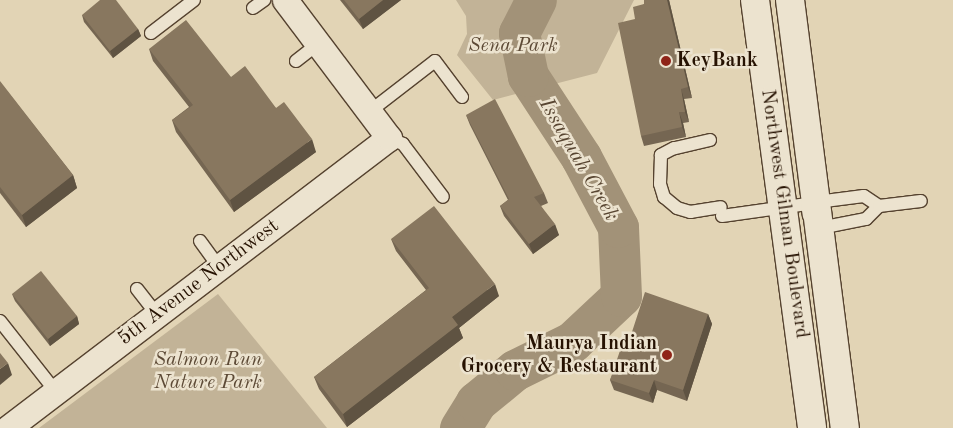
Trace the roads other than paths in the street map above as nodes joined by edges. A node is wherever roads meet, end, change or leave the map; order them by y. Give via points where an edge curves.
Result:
1 (194, 0) edge
2 (264, 0) edge
3 (285, 0) edge
4 (755, 0) edge
5 (790, 0) edge
6 (254, 8) dead end
7 (151, 33) dead end
8 (318, 44) junction
9 (296, 61) dead end
10 (462, 97) dead end
11 (369, 112) junction
12 (389, 138) junction
13 (710, 140) dead end
14 (443, 197) dead end
15 (921, 201) dead end
16 (817, 202) junction
17 (879, 206) junction
18 (783, 208) junction
19 (820, 228) junction
20 (200, 241) dead end
21 (219, 267) junction
22 (826, 271) junction
23 (136, 289) dead end
24 (157, 315) junction
25 (0, 321) edge
26 (56, 392) junction
27 (8, 428) edge
28 (812, 428) edge
29 (845, 428) edge

1 - 7 lane
2 - 6 lane
3 - 8 street
4 - 18 street, Northwest Gilman Boulevard
5 - 16 street, Northwest Gilman Boulevard
8 - 9 lane
8 - 11 street
10 - 11 lane via 435,61
11 - 12 street
12 - 14 lane via 403,144
12 - 21 street, 5th Avenue Northwest
13 - 18 lane via 674,148 661,155 660,184 664,197 677,208 690,212
15 - 17 lane
16 - 17 lane via 864,196
16 - 19 street, Northwest Gilman Boulevard
17 - 19 lane via 866,219
18 - 22 lane via 807,204 813,248
18 - 28 street, Northwest Gilman Boulevard
19 - 22 street, Northwest Gilman Boulevard
20 - 21 lane
21 - 24 street, 5th Avenue Northwest
22 - 29 street, Northwest Gilman Boulevard
23 - 24 lane
24 - 26 street, 5th Avenue Northwest
25 - 26 lane
26 - 27 street, 5th Avenue Northwest

